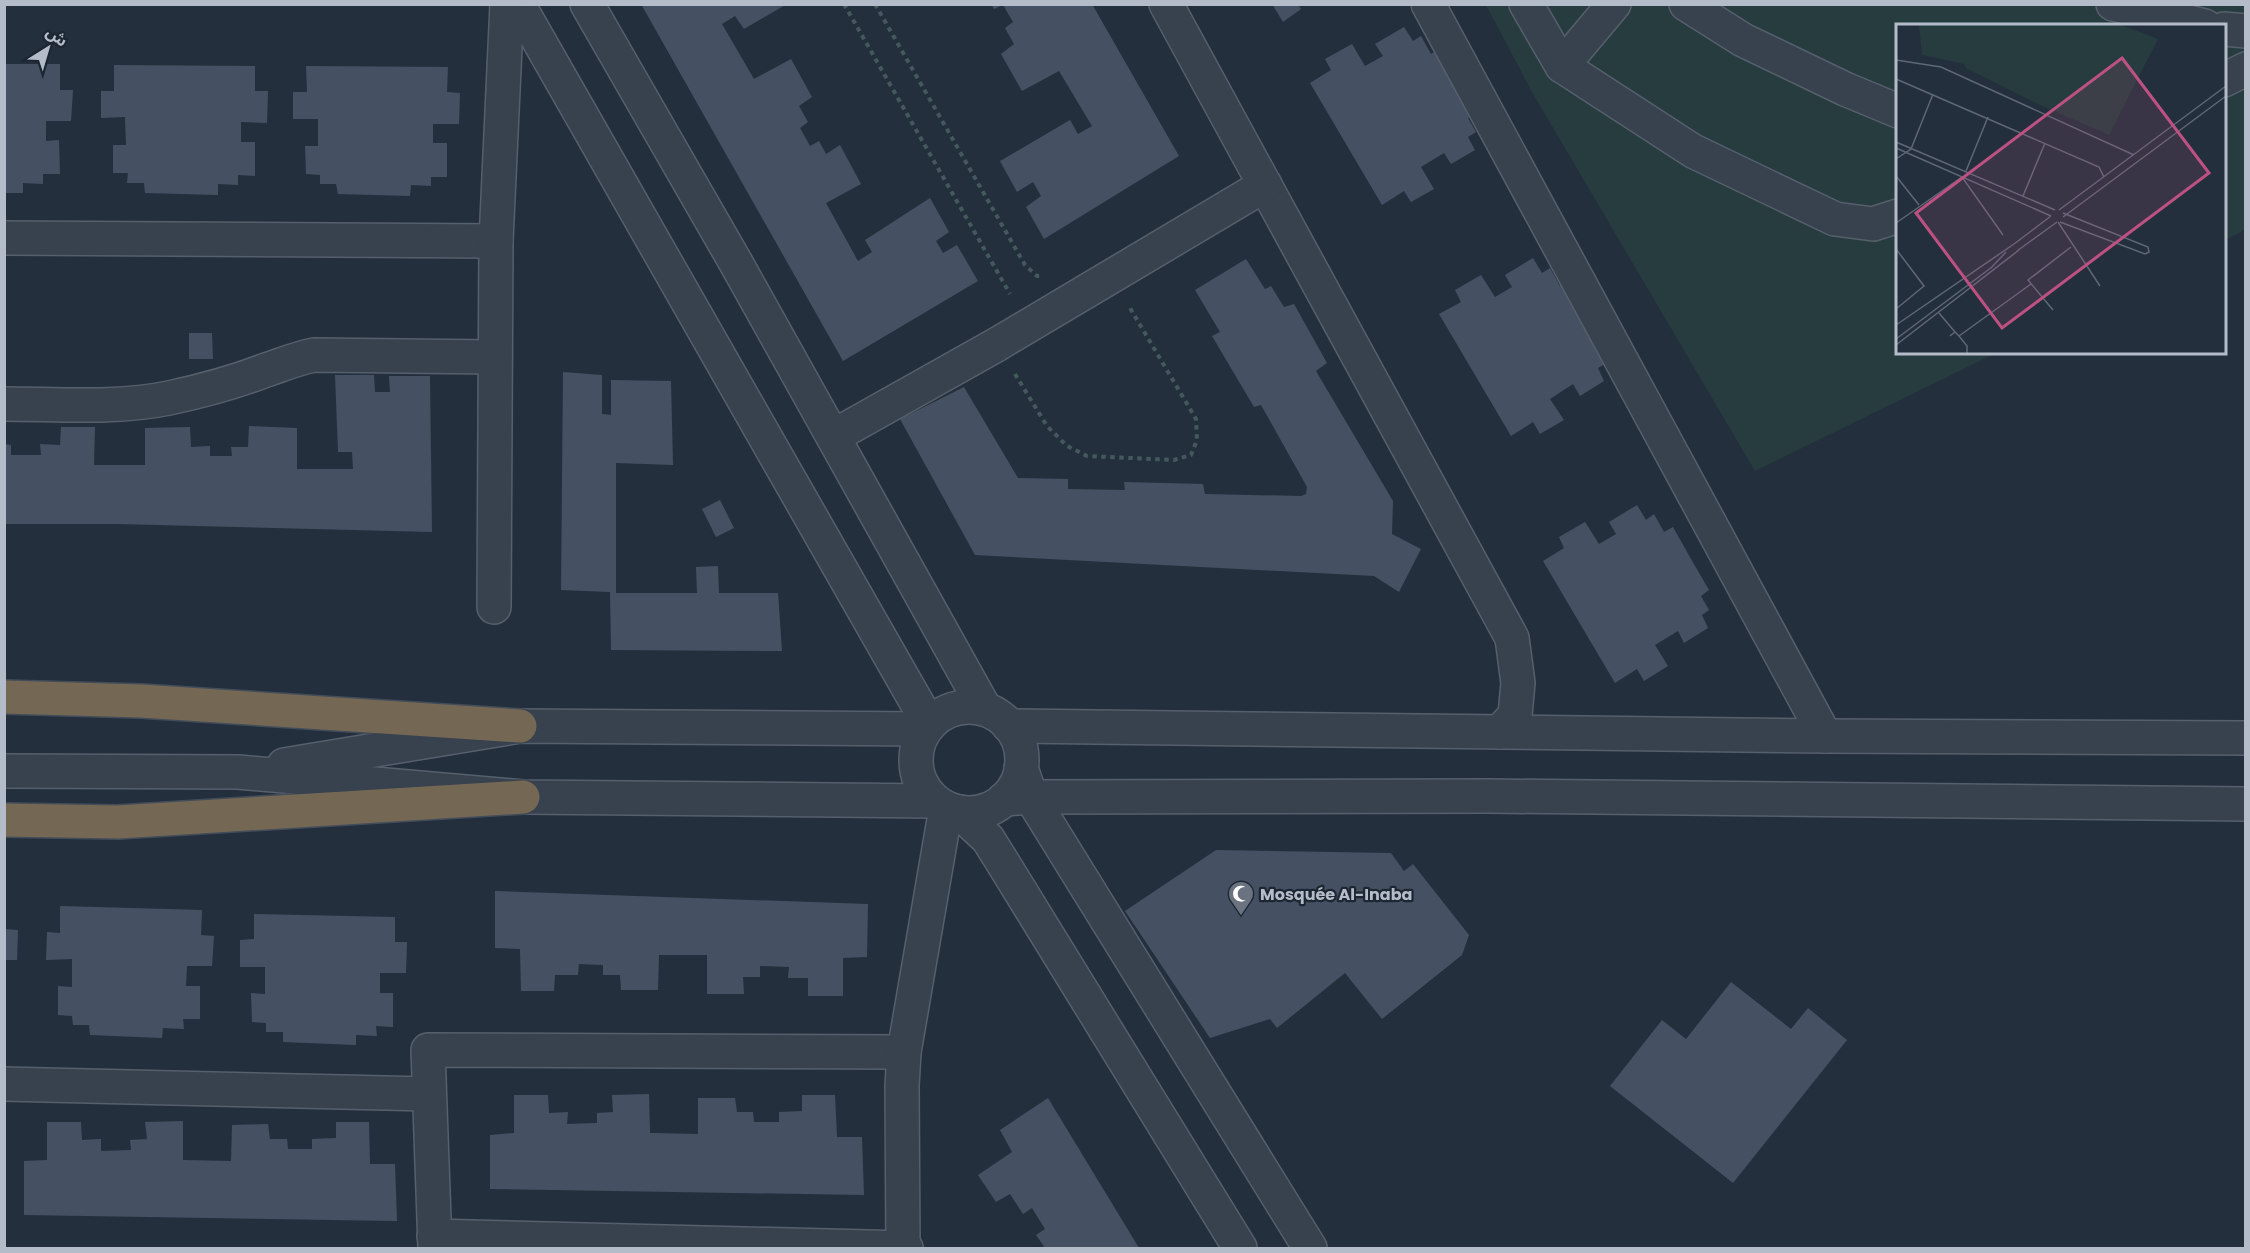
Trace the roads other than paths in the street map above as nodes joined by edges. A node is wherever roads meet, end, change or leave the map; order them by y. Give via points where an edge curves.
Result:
1 (507, 4) edge
2 (518, 4) edge
3 (587, 4) edge
4 (1166, 4) edge
5 (1428, 4) edge
6 (1526, 4) edge
7 (1614, 4) edge
8 (1686, 4) edge
9 (2113, 4) edge
10 (2197, 24) edge
11 (2226, 28) edge
12 (2246, 31) edge
13 (1562, 66) junction
14 (2246, 69) edge
15 (2226, 79) edge
16 (1896, 110) edge
17 (1265, 185) junction
18 (1896, 217) edge
19 (4, 238) edge
20 (496, 241) junction
21 (495, 357) junction
22 (4, 404) edge
23 (834, 436) junction
24 (494, 607) dead end
25 (4, 697) edge
26 (997, 718) junction
27 (520, 726) junction
28 (927, 726) junction
29 (1500, 732) junction
30 (1825, 736) junction
31 (2246, 738) edge
32 (4, 771) edge
33 (238, 772) junction
34 (1019, 788) junction
35 (523, 797) junction
36 (2246, 804) edge
37 (947, 807) junction
38 (4, 820) edge
39 (904, 1052) junction
40 (4, 1084) edge
41 (429, 1094) junction
42 (434, 1242) edge
43 (904, 1248) edge
44 (1240, 1248) edge
45 (1310, 1248) edge

1 - 20 street
2 - 28 street
3 - 23 street
4 - 17 street
5 - 30 street
6 - 13 street
7 - 13 street
8 - 16 street via 1743,40
9 - 10 street
11 - 12 street
13 - 18 street via 1693,151 1835,219 1873,224
14 - 15 street
17 - 23 street
17 - 29 street via 1512,638 1518,683 1515,715
19 - 20 street
20 - 21 street
21 - 22 street via 314,356 289,360 238,380 167,398 126,403
21 - 24 street
23 - 26 street
25 - 27 highway via 141,701
26 - 28 street via 970,707 941,714
26 - 29 street
26 - 34 street via 1017,738 1021,753
27 - 28 street
27 - 33 street
28 - 37 street via 916,747 916,767 922,786
29 - 30 street
30 - 31 street
32 - 33 street
33 - 35 street
34 - 36 street
34 - 37 street via 991,808 975,812
34 - 45 street
35 - 37 street
35 - 38 highway via 118,822
37 - 39 street
37 - 44 street via 988,839
39 - 41 street via 428,1050
39 - 43 street
40 - 41 street
41 - 42 street
42 - 43 street

